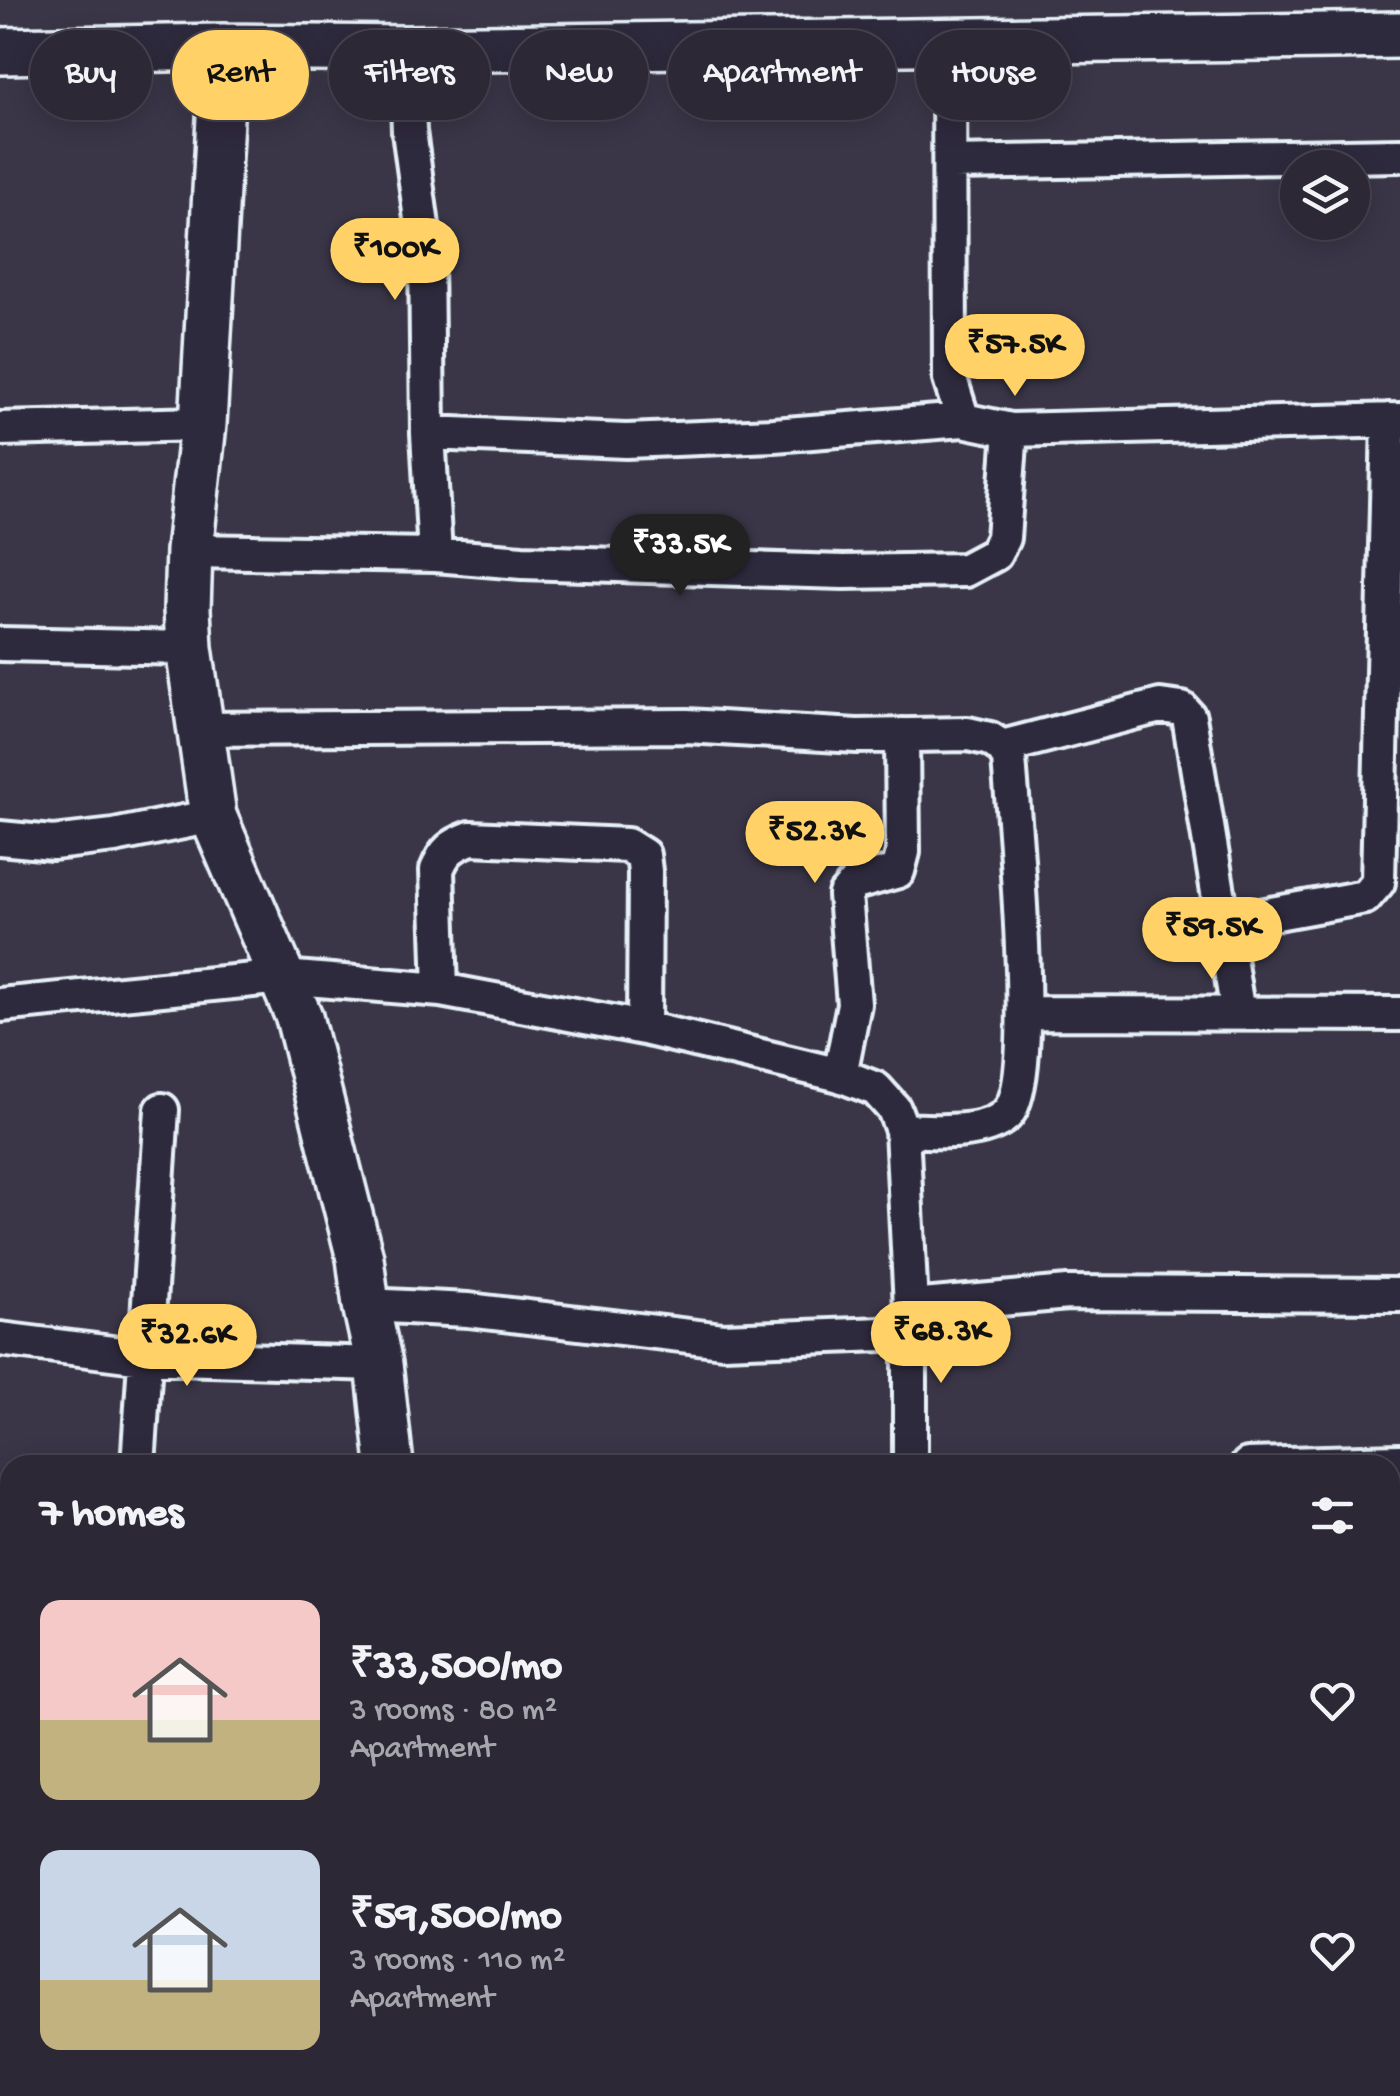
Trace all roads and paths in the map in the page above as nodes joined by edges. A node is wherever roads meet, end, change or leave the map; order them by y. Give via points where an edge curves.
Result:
1 (1400, 35) edge
2 (1071, 38) edge
3 (916, 40) edge
4 (490, 47) edge
5 (172, 48) edge
6 (0, 51) edge
7 (220, 120) edge
8 (409, 120) edge
9 (951, 120) edge
10 (1400, 155) edge
11 (952, 163) junction
12 (964, 420) junction
13 (1394, 420) edge
14 (204, 424) junction
15 (0, 429) edge
16 (1010, 430) junction
17 (428, 433) junction
18 (189, 551) junction
19 (435, 555) junction
20 (0, 644) edge
21 (189, 648) junction
22 (201, 729) junction
23 (902, 736) junction
24 (1002, 747) junction
25 (213, 816) junction
26 (0, 838) edge
27 (1222, 923) junction
28 (282, 977) junction
29 (441, 990) junction
30 (0, 1006) edge
31 (1025, 1013) junction
32 (1238, 1014) junction
33 (1400, 1014) edge
34 (644, 1028) junction
35 (840, 1075) junction
36 (162, 1110) dead end
37 (902, 1130) junction
38 (1400, 1295) edge
39 (366, 1305) junction
40 (910, 1320) junction
41 (0, 1340) edge
42 (144, 1356) junction
43 (379, 1364) junction
44 (139, 1455) edge
45 (389, 1455) edge
46 (910, 1455) edge

1 - 2 street
3 - 4 street
5 - 6 street
7 - 14 street
8 - 17 street via 426,255
9 - 11 street
10 - 11 street
11 - 12 street via 950,379
12 - 16 street
12 - 17 street via 626,442
13 - 16 street
13 - 27 street via 1378,882 1365,897
14 - 15 street
14 - 18 street
16 - 19 street via 1003,538 995,554 965,570 843,572
17 - 19 street
18 - 19 street
18 - 21 street
20 - 21 street
21 - 22 street
22 - 23 street via 687,726
22 - 25 street
23 - 24 street via 968,734
23 - 35 street via 898,871 854,883 845,895 854,1004
24 - 27 street via 1160,706 1182,710 1193,731
24 - 31 street via 1009,758
25 - 26 street via 53,843
25 - 28 street
27 - 32 street
28 - 29 street
28 - 30 street
28 - 39 street via 300,1017
29 - 34 street
29 - 34 street via 438,870 453,844 471,838 627,845 642,854 645,871
31 - 32 street
31 - 37 street via 1017,1100 1004,1117 980,1127
32 - 33 street
34 - 35 street
35 - 37 street via 876,1089 894,1108
36 - 42 street
37 - 40 street
38 - 40 street via 1068,1293
39 - 40 street via 468,1310 722,1340
39 - 43 street
40 - 46 street
41 - 42 street
42 - 43 street
42 - 44 street
43 - 45 street

